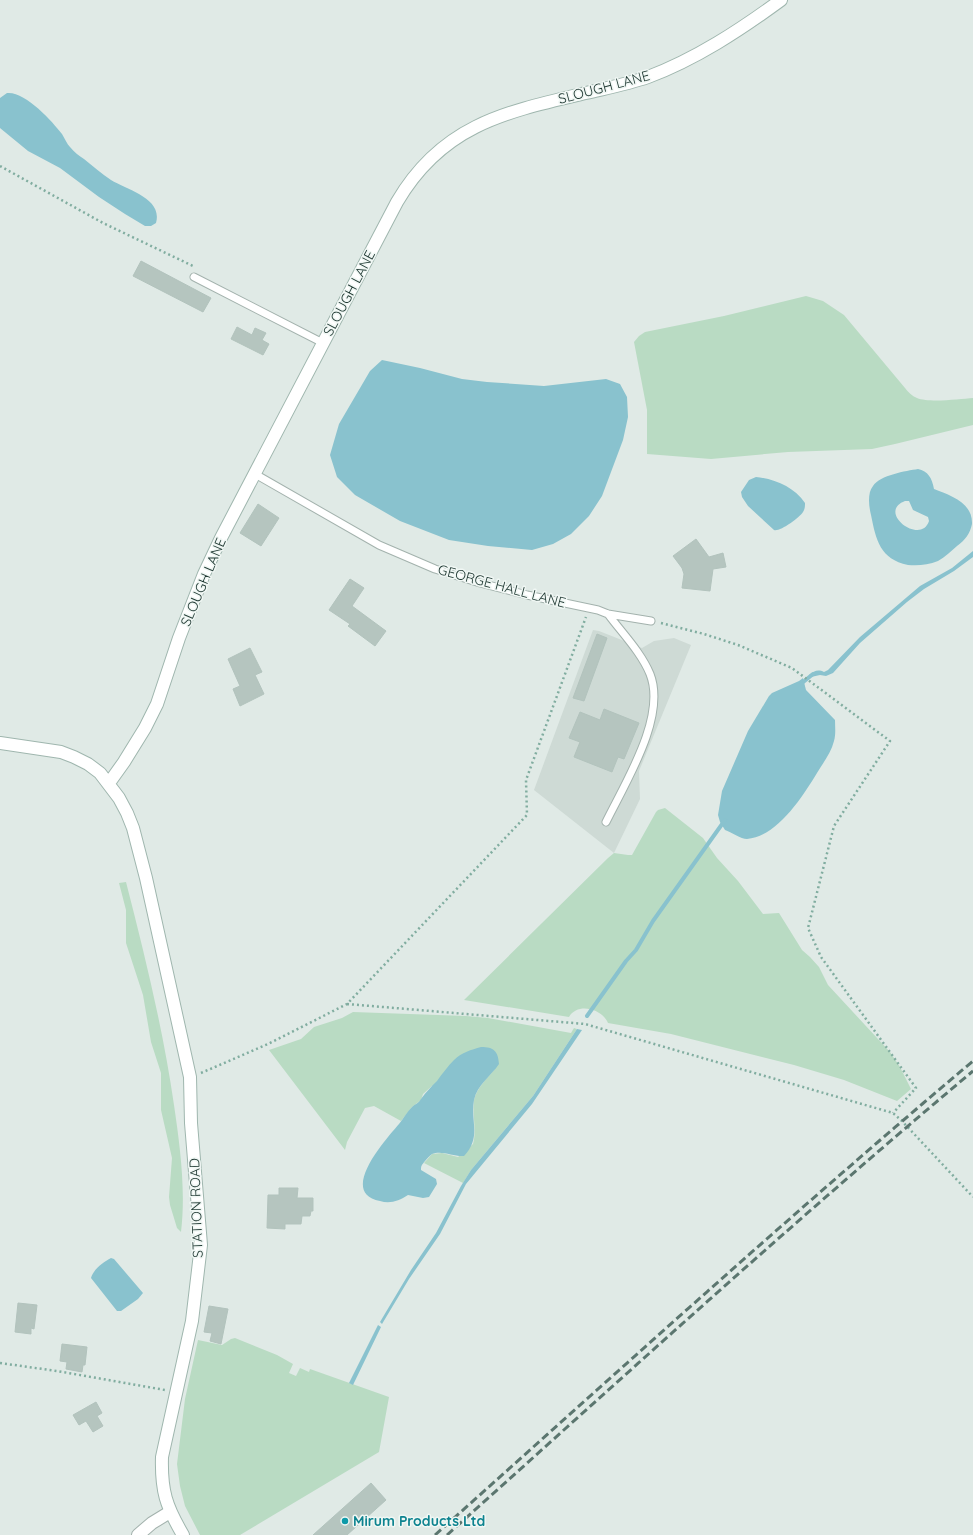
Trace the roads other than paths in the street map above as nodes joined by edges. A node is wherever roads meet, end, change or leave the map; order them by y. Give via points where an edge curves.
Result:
1 (781, 0) edge
2 (194, 277) dead end
3 (323, 343) junction
4 (255, 474) junction
5 (608, 614) junction
6 (650, 621) road end
7 (0, 744) edge
8 (109, 783) junction
9 (606, 822) dead end
10 (170, 1512) junction
11 (138, 1535) edge
12 (183, 1535) edge

1 - 3 street, SLOUGH LANE via 683,62 634,81 496,117 470,129 446,145 429,159 405,188
2 - 3 lane
3 - 4 street, SLOUGH LANE
4 - 5 lane, GEORGE HALL LANE via 379,545 435,569 480,583
4 - 8 street, SLOUGH LANE via 204,574 157,704 135,745
5 - 6 lane, GEORGE HALL LANE
5 - 9 lane via 642,659 650,675 654,692 651,725
7 - 8 street, STATION ROAD via 62,752 88,764
8 - 10 street, STATION ROAD via 133,828 190,1077 191,1123 201,1245 192,1321 162,1457 163,1487
10 - 11 street
10 - 12 street, STATION ROAD

